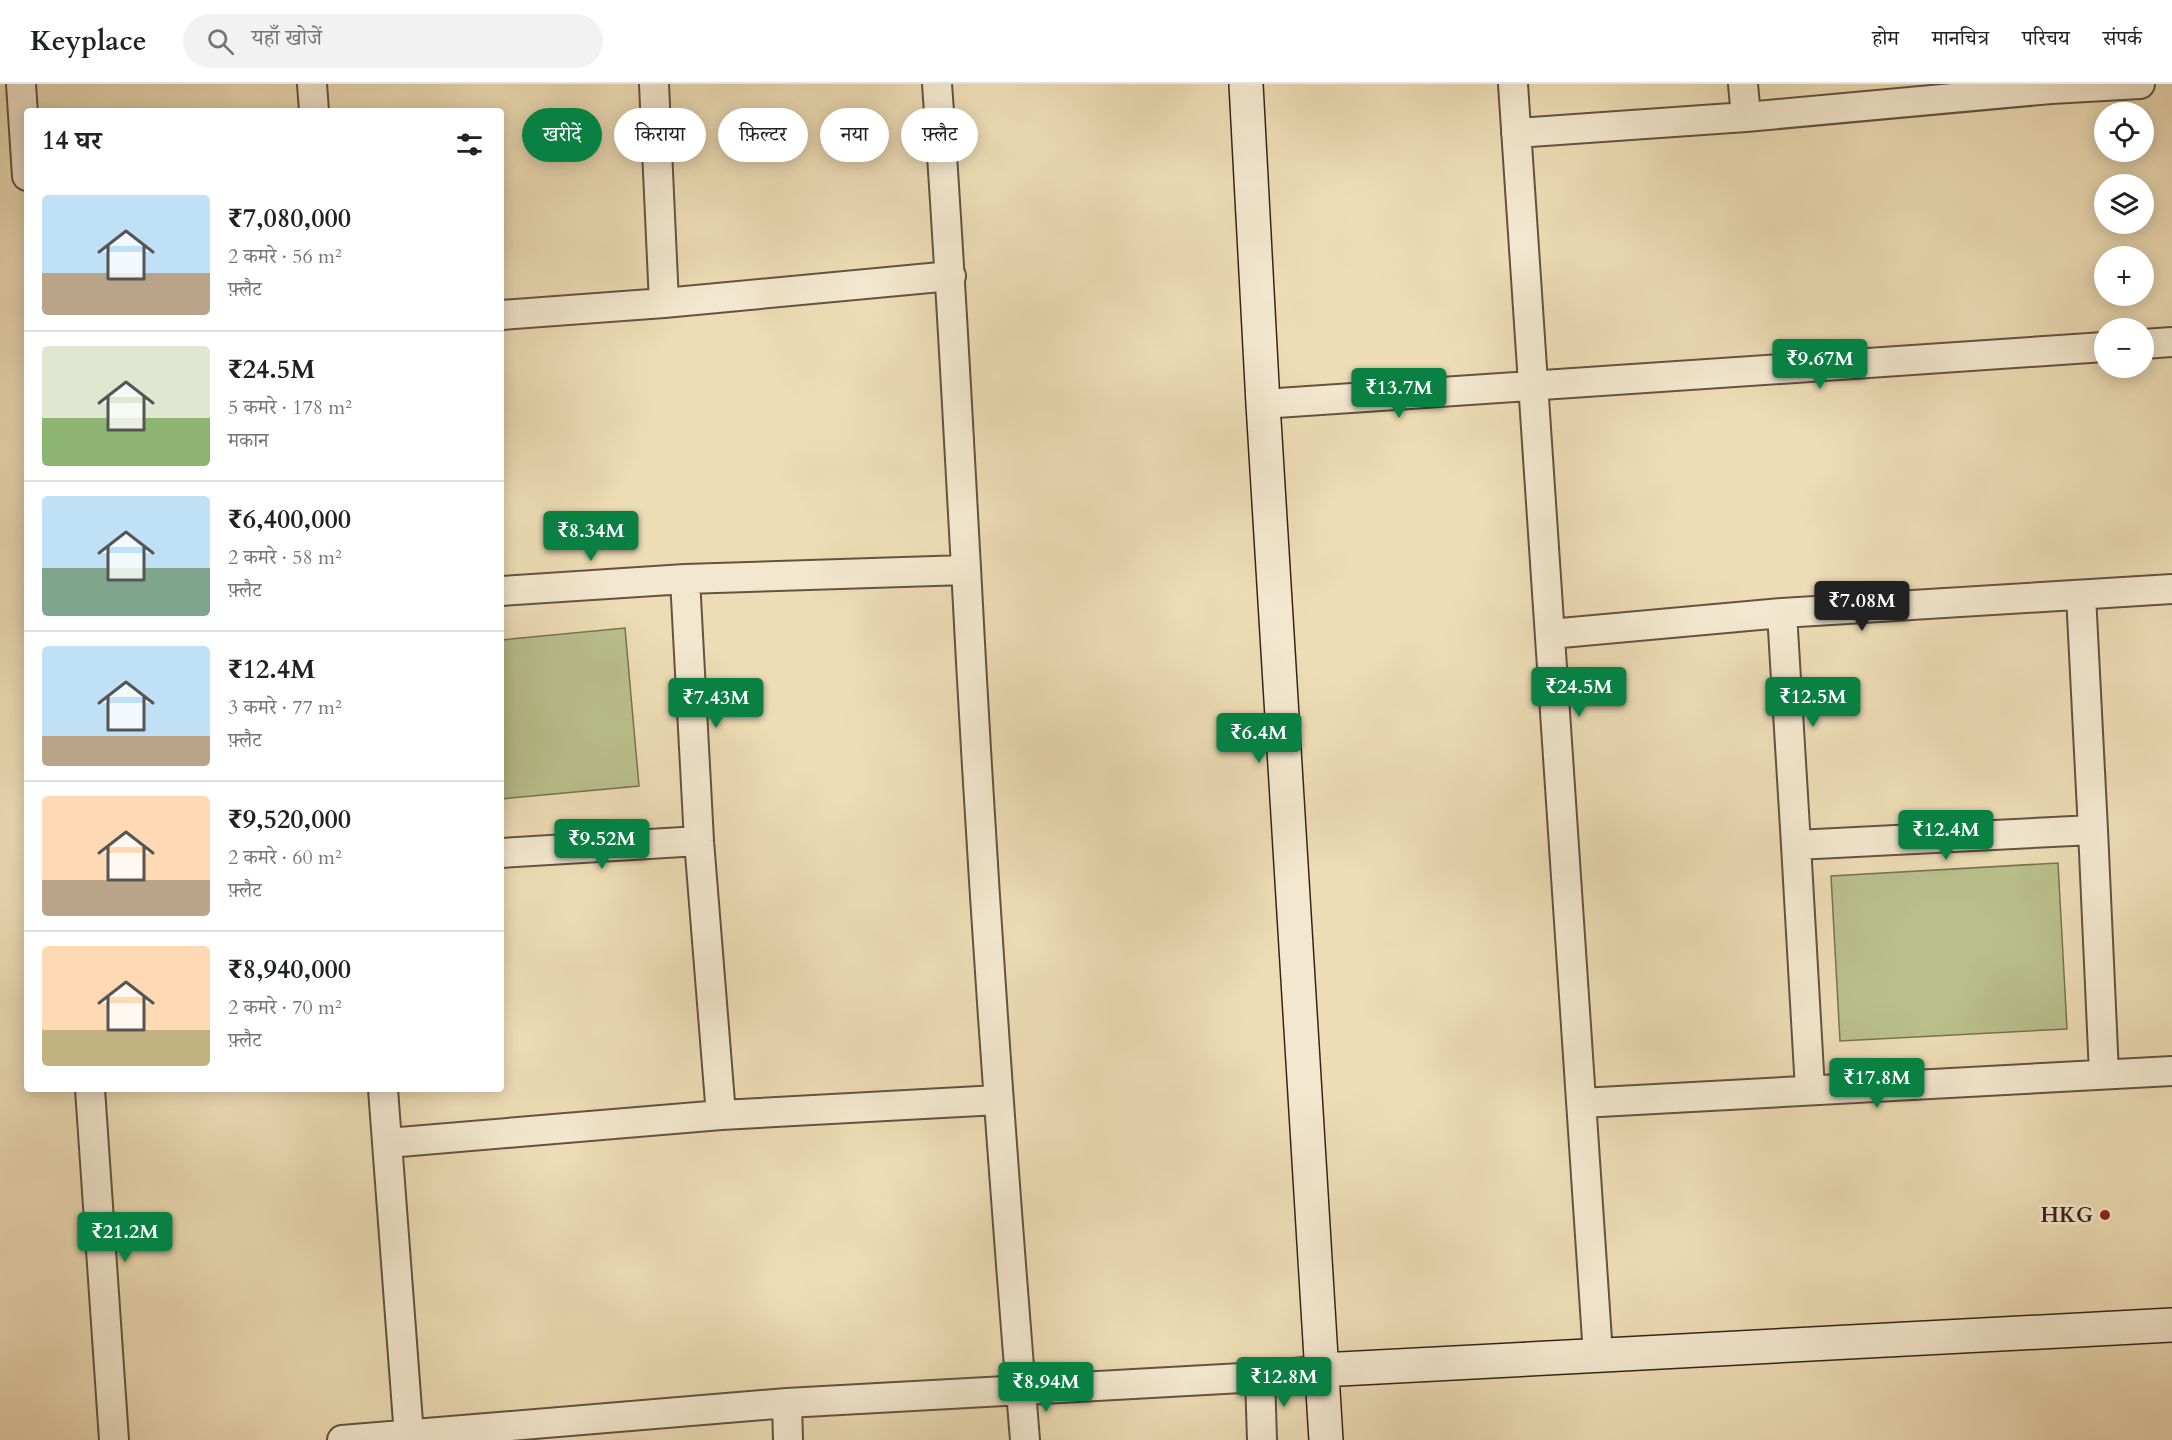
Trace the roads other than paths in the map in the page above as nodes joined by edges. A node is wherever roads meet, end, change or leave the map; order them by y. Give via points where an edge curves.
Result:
1 (21, 84) edge
2 (312, 84) edge
3 (654, 84) edge
4 (937, 84) edge
5 (1246, 84) edge
6 (1513, 84) edge
7 (1743, 84) edge
8 (2140, 84) edge
9 (2051, 87) edge
10 (314, 108) edge
11 (1746, 117) junction
12 (24, 130) edge
13 (1516, 133) junction
14 (951, 276) junction
15 (664, 303) junction
16 (504, 315) edge
17 (2172, 342) edge
18 (2154, 343) edge
19 (2094, 348) edge
20 (1533, 387) junction
21 (1263, 404) junction
22 (966, 570) junction
23 (685, 579) junction
24 (2172, 590) edge
25 (504, 591) edge
26 (2081, 595) junction
27 (1782, 613) junction
28 (1550, 634) junction
29 (2093, 830) junction
30 (699, 841) junction
31 (1796, 845) junction
32 (504, 853) edge
33 (2172, 1071) edge
34 (2104, 1074) junction
35 (1810, 1090) junction
36 (90, 1092) edge
37 (383, 1092) edge
38 (998, 1100) junction
39 (1581, 1103) junction
40 (721, 1115) junction
41 (388, 1143) junction
42 (2172, 1325) edge
43 (1598, 1355) junction
44 (1321, 1370) junction
45 (1260, 1377) junction
46 (1021, 1389) junction
47 (787, 1403) junction
48 (409, 1436) junction
49 (114, 1440) edge
50 (342, 1440) edge
51 (788, 1440) edge
52 (1025, 1440) edge
53 (1262, 1440) edge
54 (1326, 1440) edge

1 - 12 street
2 - 10 street
3 - 15 street
4 - 14 street
5 - 21 street
6 - 13 street
7 - 11 street
8 - 9 street
9 - 11 street
11 - 13 street
13 - 20 street
14 - 15 street
14 - 22 street
15 - 16 street
17 - 18 street
19 - 20 street
20 - 21 street
20 - 28 street
21 - 44 street
22 - 23 street
22 - 38 street
23 - 25 street
23 - 30 street
24 - 26 street
26 - 27 street
26 - 29 street
27 - 28 street
27 - 31 street
28 - 39 street
29 - 31 street
29 - 34 street
30 - 32 street
30 - 40 street
31 - 35 street
33 - 34 street
34 - 35 street
35 - 39 street
36 - 49 street
37 - 41 street
38 - 40 street
38 - 46 street
39 - 43 street
40 - 41 street
41 - 48 street
42 - 43 street
43 - 44 street
44 - 45 street
44 - 54 street
45 - 46 street
45 - 53 street
46 - 47 street
46 - 52 street
47 - 48 street
47 - 51 street
48 - 50 street

